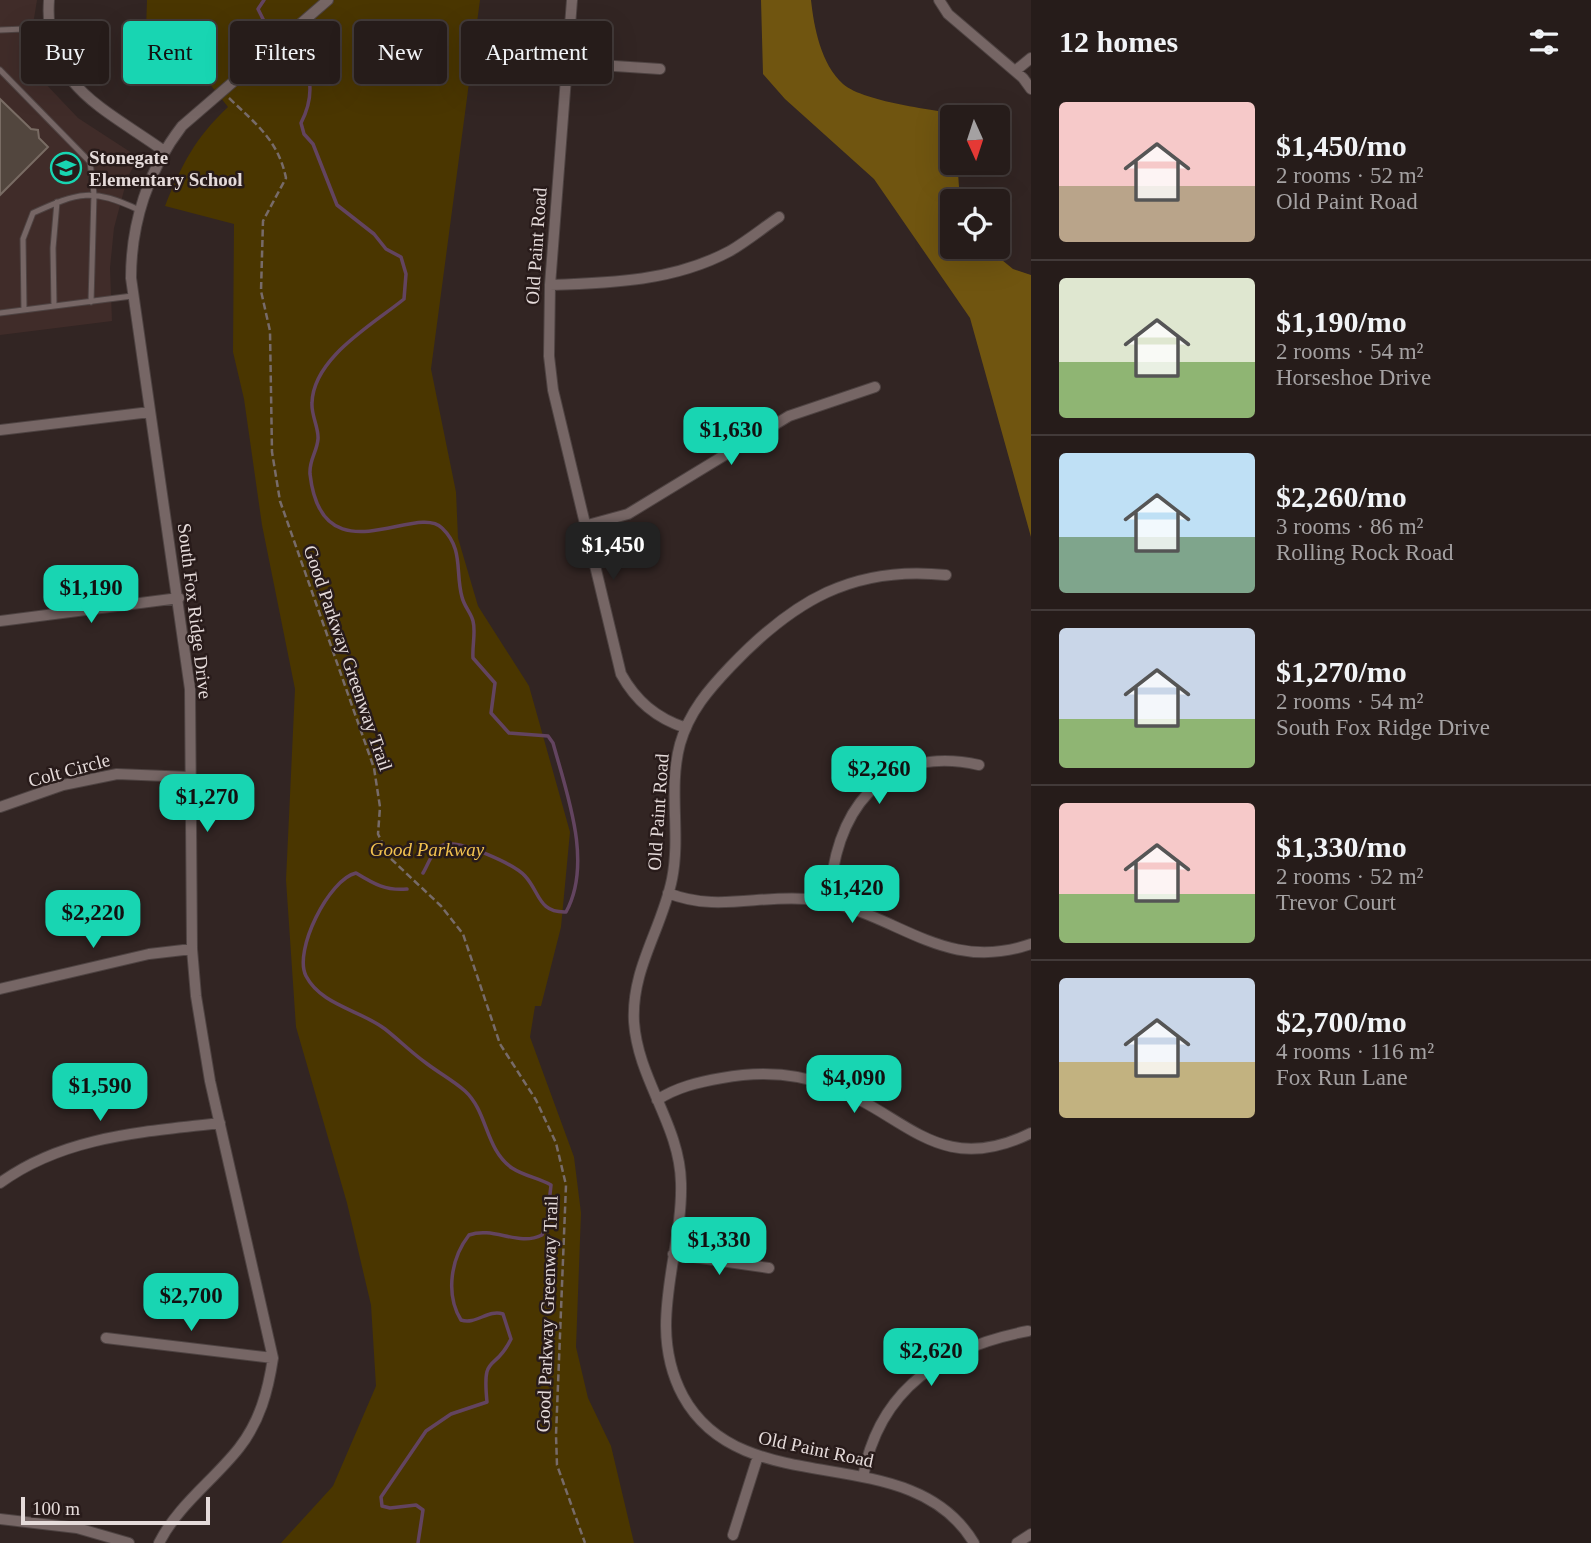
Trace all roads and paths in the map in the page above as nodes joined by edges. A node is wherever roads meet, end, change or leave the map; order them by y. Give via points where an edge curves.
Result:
1 (49, 0) edge
2 (328, 0) edge
3 (572, 0) edge
4 (939, 0) edge
5 (48, 21) edge
6 (571, 21) edge
7 (21, 29) edge
8 (0, 30) edge
9 (1031, 58) edge
10 (612, 66) edge
11 (660, 69) dead end
12 (0, 70) edge
13 (1015, 71) junction
14 (74, 84) edge
15 (567, 84) edge
16 (1031, 89) edge
17 (222, 92) junction
18 (164, 151) junction
19 (94, 194) junction
20 (57, 202) junction
21 (139, 210) junction
22 (779, 217) dead end
23 (550, 285) junction
24 (133, 296) junction
25 (91, 302) junction
26 (54, 306) junction
27 (24, 310) junction
28 (0, 313) edge
29 (875, 387) dead end
30 (150, 412) junction
31 (0, 430) edge
32 (584, 526) junction
33 (946, 575) dead end
34 (179, 598) junction
35 (0, 621) edge
36 (686, 728) junction
37 (979, 765) dead end
38 (191, 776) junction
39 (0, 807) edge
40 (668, 893) junction
41 (830, 902) junction
42 (1031, 944) edge
43 (192, 949) junction
44 (0, 989) edge
45 (657, 1100) junction
46 (220, 1123) junction
47 (1031, 1133) edge
48 (0, 1183) edge
49 (673, 1254) junction
50 (769, 1268) dead end
51 (1028, 1331) dead end
52 (106, 1338) dead end
53 (273, 1358) junction
54 (758, 1456) junction
55 (863, 1477) junction
56 (0, 1519) edge
57 (1031, 1534) edge
58 (733, 1535) dead end
59 (129, 1543) edge
60 (159, 1543) edge
61 (585, 1543) edge
62 (974, 1543) edge
63 (1017, 1543) edge

1 - 5 street
2 - 17 street, South Fox Ridge Drive
3 - 6 street, Old Paint Road
4 - 13 street
7 - 8 lane
9 - 13 street
10 - 11 street
12 - 19 lane via 90,162
13 - 16 street
14 - 18 street
15 - 23 street, Old Paint Road
17 - 18 street, South Fox Ridge Drive via 182,126
17 - 61 path, Good Parkway Greenway Trail via 282,156 286,178 263,221 261,291 270,331 272,452 279,501 374,768 380,807 378,834 389,858 441,906 463,934 500,1044 536,1100 559,1154 566,1185 557,1465
18 - 21 street, South Fox Ridge Drive
19 - 20 lane
19 - 21 lane
19 - 25 lane
20 - 26 lane
20 - 27 lane via 33,213 23,239
21 - 24 street, South Fox Ridge Drive via 131,254
22 - 23 street via 730,251 687,268 624,282
23 - 32 street, Old Paint Road via 553,390
24 - 25 lane
24 - 30 street, South Fox Ridge Drive
25 - 26 lane
26 - 27 lane
27 - 28 lane
29 - 32 street via 789,416 628,514
30 - 31 street
30 - 34 street, South Fox Ridge Drive
32 - 36 street, Old Paint Road via 621,674 656,715
33 - 36 street via 904,573 852,582 792,610 715,681
34 - 35 street
34 - 38 street, South Fox Ridge Drive via 190,689
36 - 40 street, Old Paint Road via 675,768 676,855
37 - 41 street via 952,760 924,762 892,774 866,796 835,850
38 - 39 street, Colt Circle via 117,774
38 - 43 street, South Fox Ridge Drive
40 - 41 street via 716,905 780,898
40 - 45 street, Old Paint Road via 644,954 634,1000 637,1045
41 - 42 street via 954,950 1000,951
43 - 44 street via 149,954
43 - 46 street, South Fox Ridge Drive via 202,1039
45 - 47 street via 694,1083 738,1075 785,1074 833,1087 908,1131 945,1145 983,1147
45 - 49 street, Old Paint Road via 679,1161 680,1207
46 - 48 street via 87,1142 31,1164
46 - 53 street, South Fox Ridge Drive
49 - 50 street
49 - 54 street, Old Paint Road via 666,1304 676,1381 712,1431
51 - 55 street via 976,1344 914,1381 882,1419
52 - 53 street
53 - 60 street, South Fox Ridge Drive via 269,1387 251,1430 181,1510
54 - 55 street, Old Paint Road
54 - 58 street
55 - 62 street, Old Paint Road via 921,1495 955,1519
56 - 59 street via 77,1528
57 - 63 street

